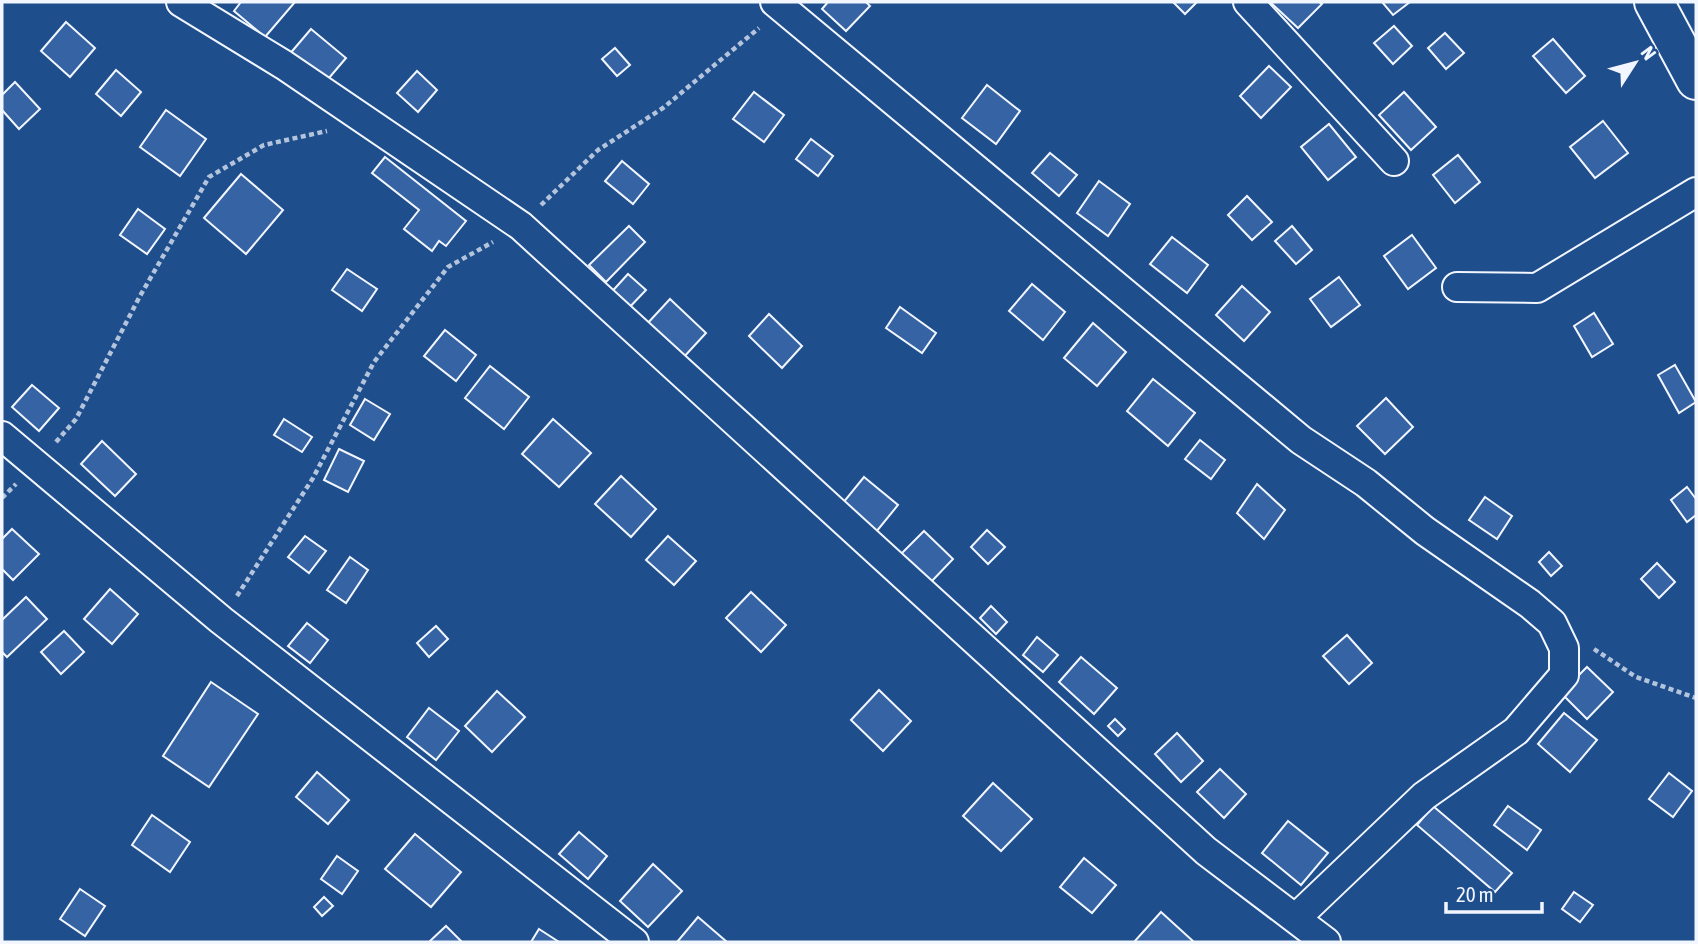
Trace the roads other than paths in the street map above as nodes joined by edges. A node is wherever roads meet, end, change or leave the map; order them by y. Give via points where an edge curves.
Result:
1 (181, 2) edge
2 (775, 2) edge
3 (1248, 2) edge
4 (1654, 2) edge
5 (1696, 80) edge
6 (1394, 161) dead end
7 (1696, 192) edge
8 (1457, 287) dead end
9 (2, 436) edge
10 (1296, 919) junction
11 (634, 942) edge
12 (1326, 942) edge

1 - 10 street via 368,121 521,226 1206,851
2 - 10 street via 1301,440 1366,483 1552,623 1564,648 1564,676 1516,731 1424,796
3 - 6 street
4 - 5 main road
7 - 8 street via 1537,288
9 - 11 street via 221,620
10 - 12 street

